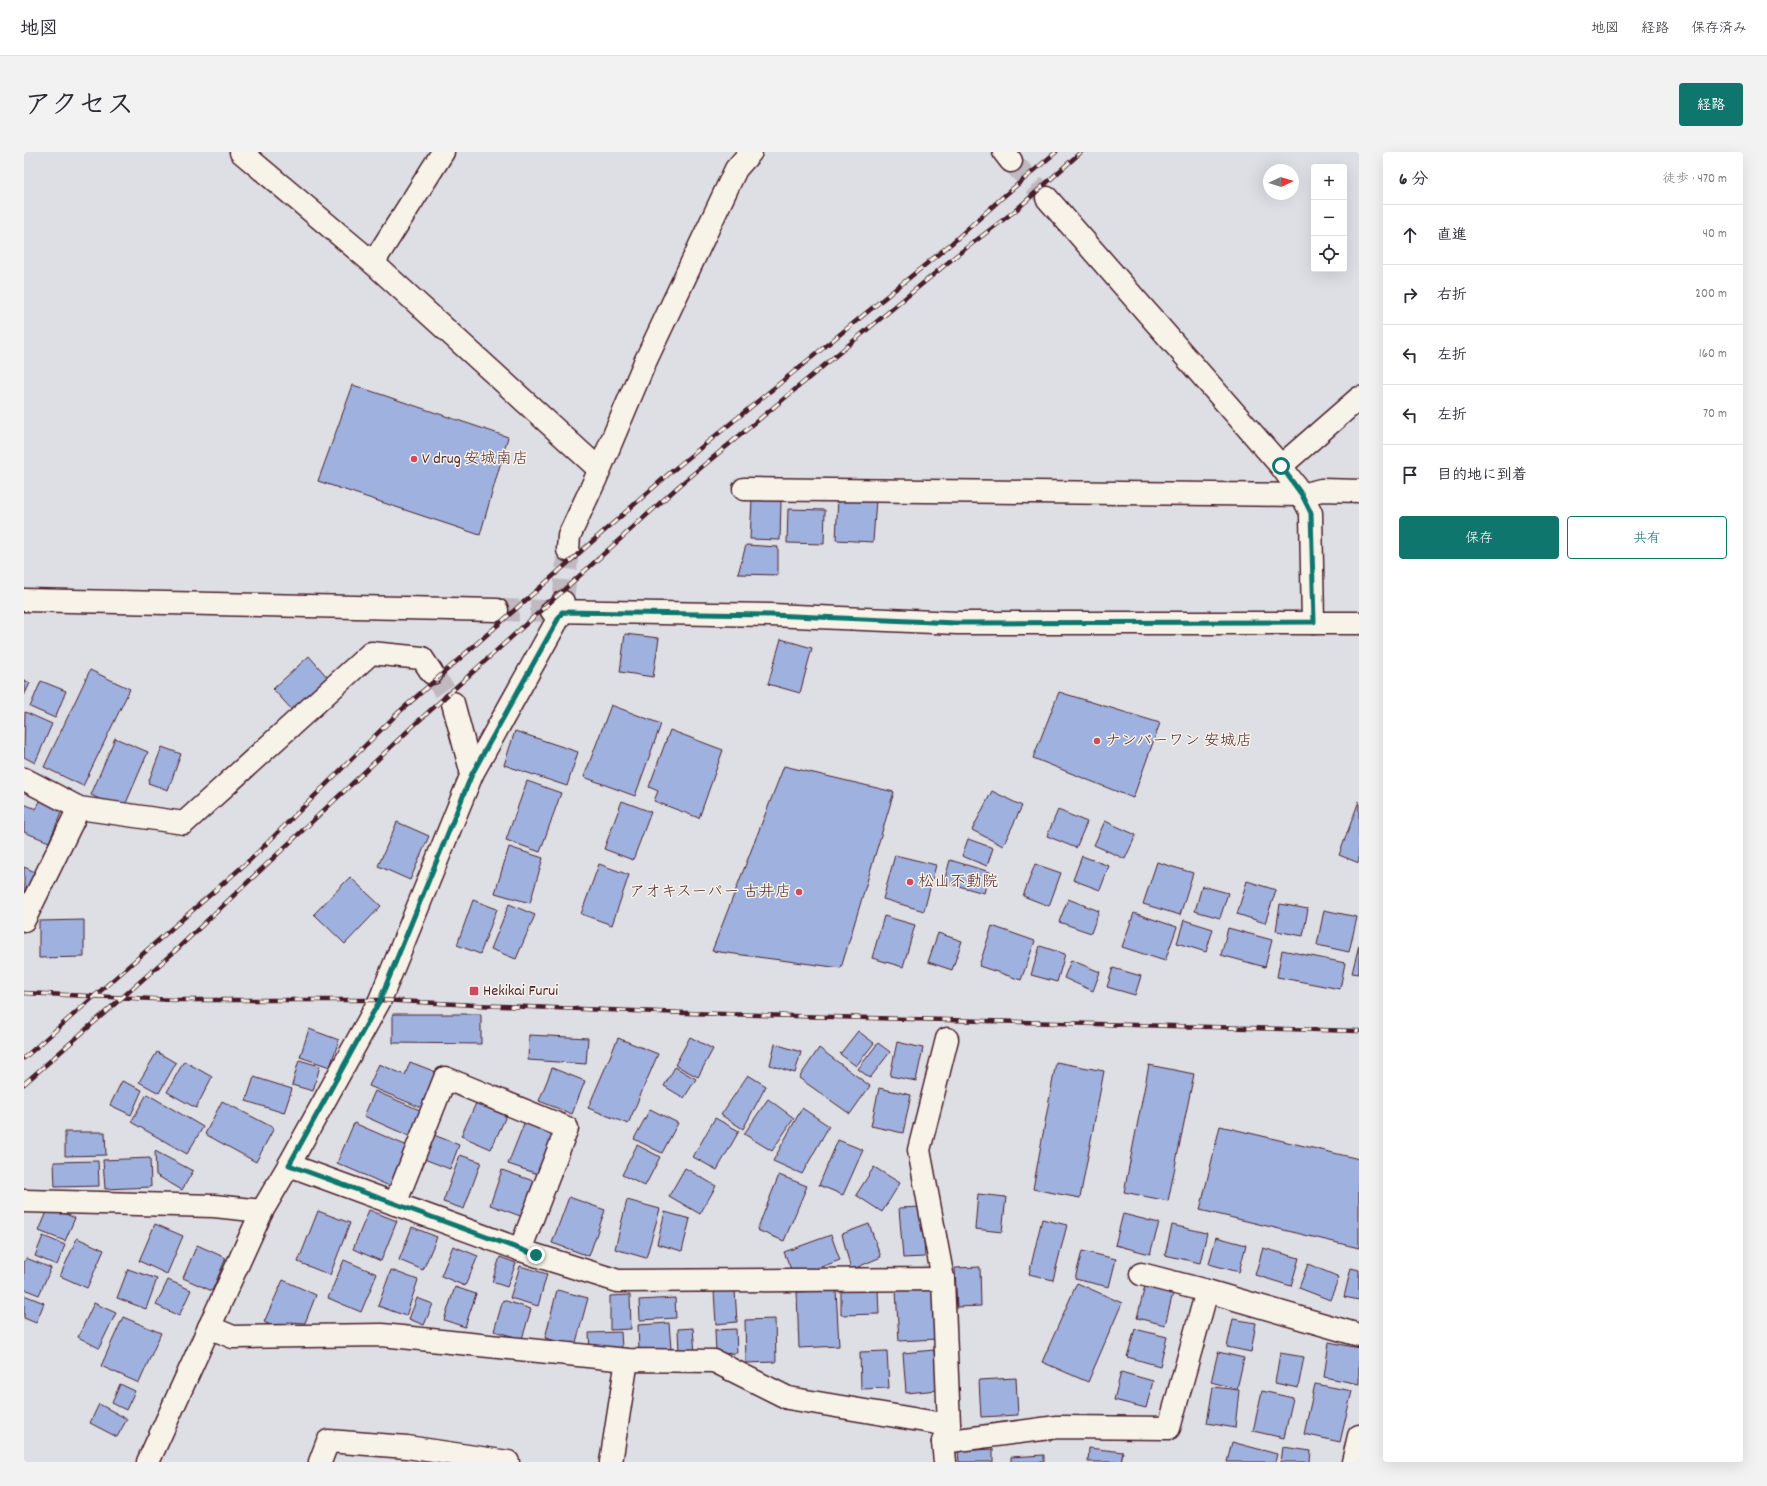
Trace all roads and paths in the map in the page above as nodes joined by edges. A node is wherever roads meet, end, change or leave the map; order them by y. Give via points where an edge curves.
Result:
1 (241, 152) edge
2 (443, 152) edge
3 (752, 152) edge
4 (1047, 198) tunnel mouth
5 (373, 263) junction
6 (1359, 398) edge
7 (1281, 466) junction
8 (599, 469) junction
9 (744, 489) dead end
10 (1359, 491) edge
11 (1302, 495) junction
12 (568, 550) tunnel mouth
13 (24, 600) edge
14 (497, 610) tunnel mouth
15 (1314, 622) junction
16 (1359, 623) edge
17 (432, 673) tunnel mouth
18 (453, 703) tunnel mouth
19 (472, 774) junction
20 (24, 779) edge
21 (79, 808) junction
22 (24, 920) edge
23 (947, 1039) dead end
24 (289, 1165) junction
25 (24, 1201) edge
26 (395, 1204) junction
27 (262, 1211) junction
28 (520, 1250) junction
29 (1141, 1274) dead end
30 (942, 1279) junction
31 (1207, 1291) junction
32 (209, 1327) junction
33 (1359, 1335) edge
34 (627, 1360) junction
35 (946, 1443) edge
36 (434, 1457) edge
37 (148, 1462) edge
38 (320, 1462) edge
39 (508, 1462) edge
40 (612, 1462) edge

1 - 5 street
2 - 5 street
3 - 8 street via 736,169 644,362
4 - 7 street
5 - 8 street
6 - 7 street
7 - 11 street
8 - 12 street via 569,536
9 - 11 street
10 - 11 street via 1321,490
11 - 15 street via 1311,513
13 - 14 street
15 - 16 street
15 - 19 street via 956,623 559,608
17 - 21 street via 422,658 371,653 184,823
18 - 19 street
19 - 24 street via 380,1000
20 - 21 street
21 - 22 street
23 - 30 street via 919,1150
24 - 26 street
24 - 27 street
25 - 27 street via 214,1206
26 - 28 street
26 - 28 street via 445,1078 567,1128
27 - 32 street
28 - 30 street via 618,1282
29 - 31 street
30 - 35 street
31 - 33 street
31 - 35 street via 1169,1428 1057,1427
32 - 34 street via 233,1337 382,1335
32 - 37 street
34 - 35 street via 714,1361 788,1398
34 - 40 street
36 - 38 street via 407,1447 328,1441
36 - 39 street

